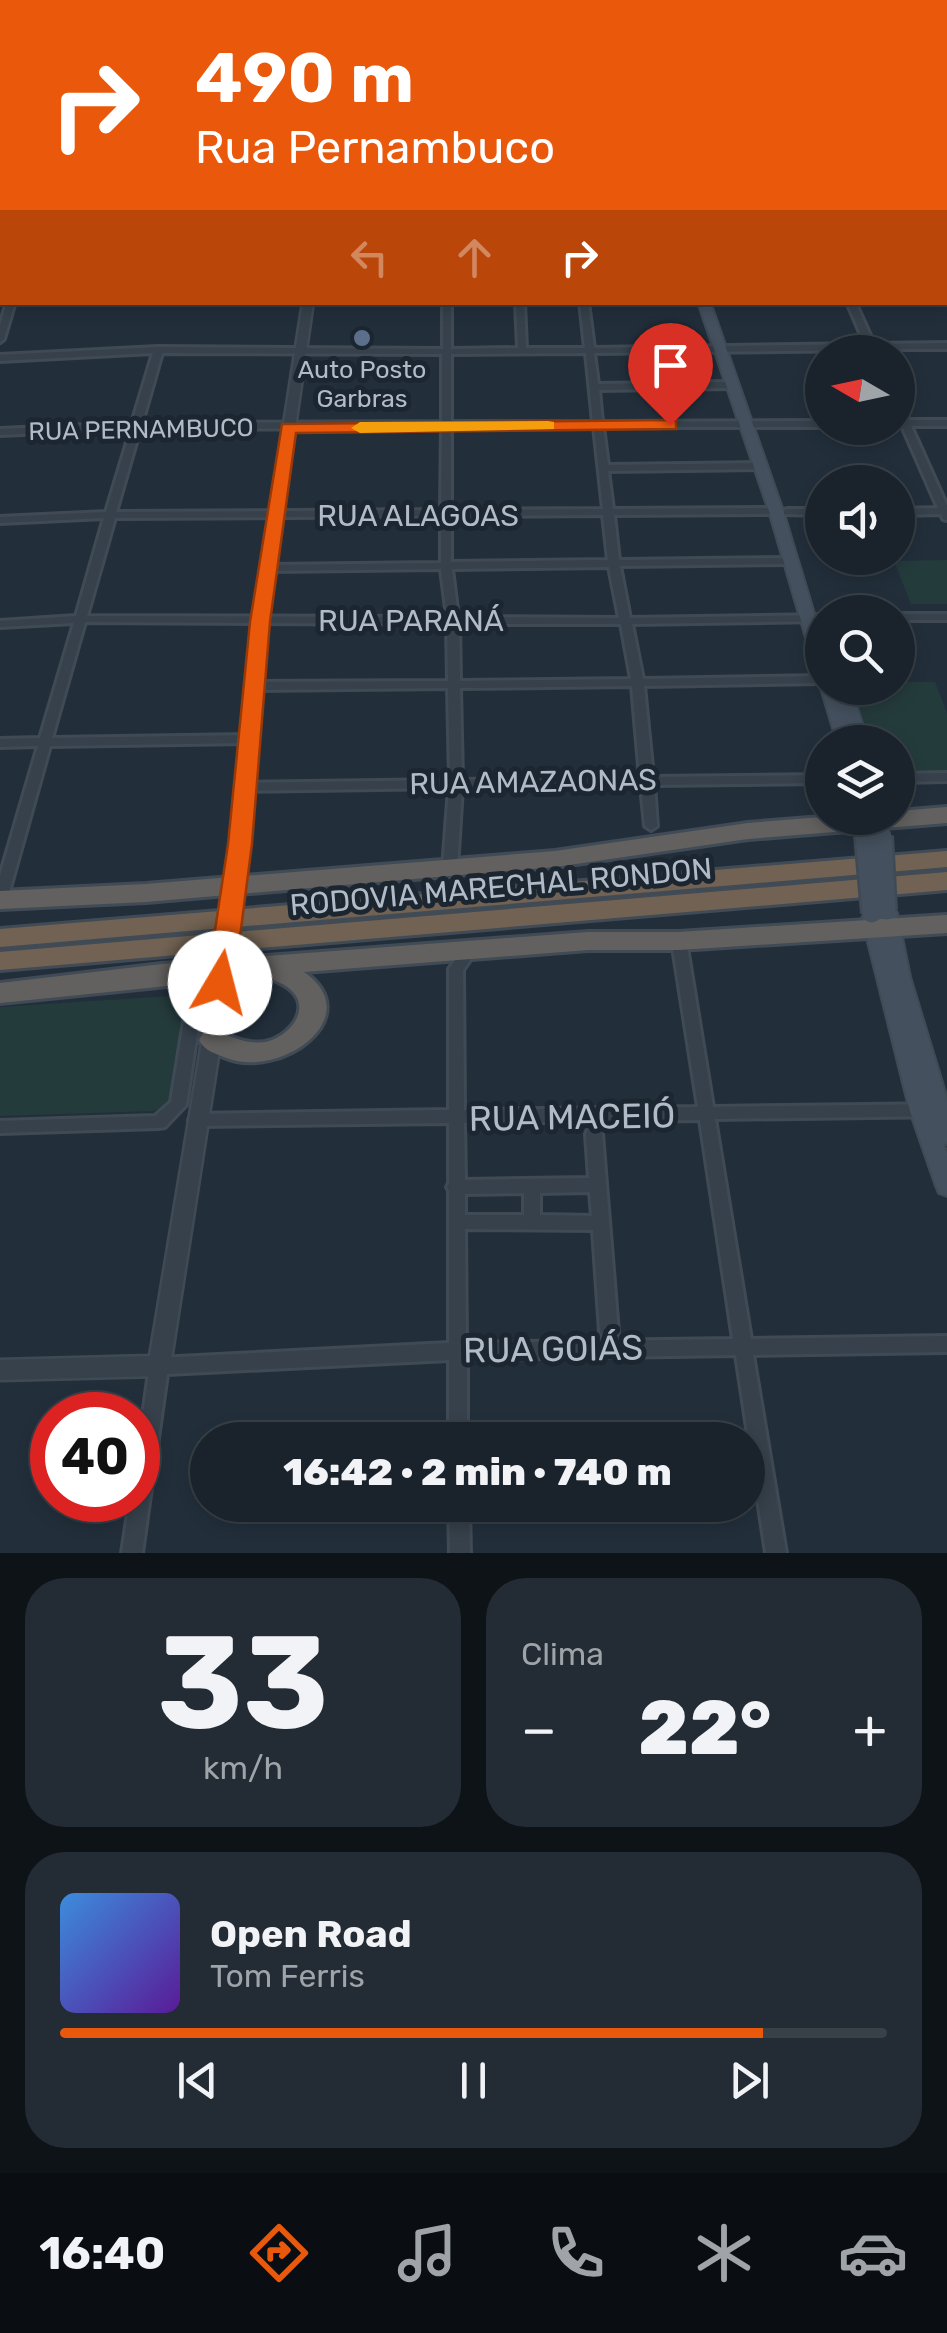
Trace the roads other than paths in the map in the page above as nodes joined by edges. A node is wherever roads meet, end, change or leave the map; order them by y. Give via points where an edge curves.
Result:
1 (308, 305) edge
2 (447, 305) edge
3 (520, 305) edge
4 (584, 305) edge
5 (705, 305) edge
6 (716, 305) edge
7 (851, 305) edge
8 (1, 325) edge
9 (865, 335) edge
10 (0, 338) edge
11 (947, 346) edge
12 (915, 347) edge
13 (724, 348) junction
14 (805, 349) edge
15 (158, 350) junction
16 (522, 351) junction
17 (591, 351) junction
18 (300, 352) junction
19 (446, 352) junction
20 (0, 358) edge
21 (731, 385) junction
22 (596, 387) junction
23 (947, 422) edge
24 (915, 423) edge
25 (805, 424) edge
26 (597, 425) junction
27 (749, 425) junction
28 (137, 426) junction
29 (446, 427) junction
30 (288, 428) junction
31 (0, 432) edge
32 (912, 445) edge
33 (761, 466) junction
34 (604, 468) junction
35 (782, 512) junction
36 (805, 512) edge
37 (915, 512) edge
38 (946, 513) edge
39 (610, 514) junction
40 (111, 515) junction
41 (446, 516) junction
42 (276, 517) junction
43 (0, 520) edge
44 (791, 561) junction
45 (614, 564) junction
46 (446, 566) junction
47 (269, 568) junction
48 (808, 595) edge
49 (811, 595) edge
50 (915, 617) edge
51 (947, 617) edge
52 (805, 618) edge
53 (81, 620) junction
54 (454, 621) junction
55 (260, 622) junction
56 (626, 622) junction
57 (0, 624) edge
58 (805, 680) edge
59 (454, 682) junction
60 (638, 685) junction
61 (253, 686) junction
62 (248, 739) junction
63 (46, 740) junction
64 (0, 743) edge
65 (805, 778) edge
66 (915, 778) edge
67 (947, 778) edge
68 (648, 779) junction
69 (456, 783) junction
70 (244, 787) junction
71 (947, 815) edge
72 (915, 819) edge
73 (652, 826) dead end
74 (805, 828) edge
75 (873, 835) edge
76 (947, 859) edge
77 (450, 868) junction
78 (947, 881) edge
79 (0, 900) edge
80 (880, 920) junction
81 (947, 926) edge
82 (0, 938) edge
83 (679, 941) junction
84 (146, 950) junction
85 (470, 950) junction
86 (0, 962) edge
87 (266, 966) junction
88 (0, 970) edge
89 (162, 974) junction
90 (0, 993) edge
91 (214, 1029) junction
92 (935, 1110) edge
93 (707, 1115) junction
94 (455, 1119) junction
95 (198, 1120) junction
96 (0, 1127) edge
97 (594, 1134) dead end
98 (947, 1135) edge
99 (598, 1185) junction
100 (455, 1186) junction
101 (532, 1186) junction
102 (947, 1186) edge
103 (456, 1222) junction
104 (532, 1223) junction
105 (600, 1223) junction
106 (609, 1332) dead end
107 (947, 1344) edge
108 (744, 1345) junction
109 (457, 1351) junction
110 (160, 1366) junction
111 (0, 1370) edge
112 (458, 1422) edge
113 (459, 1522) edge
114 (132, 1553) edge
115 (460, 1553) edge
116 (776, 1553) edge

1 - 18 street
2 - 19 street
3 - 16 street
4 - 17 street
5 - 13 main road
6 - 13 main road
7 - 9 street
8 - 10 street
11 - 12 street
13 - 14 street
13 - 17 street
13 - 21 main road
13 - 27 main road
15 - 18 street
15 - 20 street
15 - 28 street
16 - 17 street
16 - 19 street
17 - 22 street
18 - 19 street
18 - 30 street
19 - 29 street
21 - 22 street
21 - 27 main road
22 - 26 street
23 - 24 street
25 - 27 street, RUA PERNAMBUCO
26 - 27 street, RUA PERNAMBUCO
26 - 29 street, RUA PERNAMBUCO
26 - 34 street
27 - 33 main road
27 - 35 main road
28 - 30 street, RUA PERNAMBUCO
28 - 31 street, RUA PERNAMBUCO
28 - 40 street
29 - 30 street, RUA PERNAMBUCO
29 - 41 street
30 - 42 street
32 - 38 street
33 - 34 street
33 - 35 main road
34 - 39 street
35 - 36 street, RUA ALAGOAS
35 - 39 street, RUA ALAGOAS
35 - 44 main road
35 - 49 main road
37 - 38 street
39 - 41 street, RUA ALAGOAS
39 - 45 street
40 - 42 street, RUA ALAGOAS
40 - 43 street, RUA ALAGOAS
40 - 53 street
41 - 42 street, RUA ALAGOAS
41 - 46 street
42 - 47 street
44 - 45 street
44 - 48 main road
45 - 46 street
45 - 56 street
46 - 47 street
46 - 54 street
47 - 55 street
50 - 51 street
52 - 56 street, RUA PARANÁ
53 - 55 street, RUA PARANÁ
53 - 57 street, RUA PARANÁ
53 - 63 street
54 - 55 street, RUA PARANÁ
54 - 56 street, RUA PARANÁ
54 - 59 street
55 - 61 street
56 - 60 street
58 - 60 street
59 - 60 street
59 - 61 street
59 - 69 street
60 - 68 street
61 - 62 street
62 - 63 street
62 - 70 street
63 - 64 street
63 - 79 street
65 - 68 street, RUA AMAZAONAS
66 - 67 street
68 - 69 street, RUA AMAZAONAS
68 - 73 street
69 - 70 street, RUA AMAZAONAS
69 - 77 street
70 - 91 street, bridge
71 - 72 highway
74 - 77 highway
75 - 80 main road, bridge
76 - 82 highway, RODOVIA MARECHAL RONDON
77 - 79 highway
78 - 84 highway, RODOVIA MARECHAL RONDON
80 - 81 highway
80 - 83 highway
80 - 92 main road
83 - 85 highway
83 - 93 street
84 - 86 highway, RODOVIA MARECHAL RONDON
84 - 88 highway
85 - 87 highway
85 - 94 street via 456,969
87 - 89 highway
87 - 91 highway via 302,982 312,994 310,1024 284,1048 264,1054 226,1050
89 - 90 highway
89 - 96 street via 196,987 178,1105 159,1122
91 - 95 street
92 - 93 street, RUA MACEIÓ
92 - 98 main road
92 - 102 main road
93 - 94 street, RUA MACEIÓ
93 - 108 street
94 - 95 street, RUA MACEIÓ
94 - 100 street
95 - 110 street
97 - 99 street
99 - 101 street
99 - 105 street
100 - 101 street
100 - 103 street
101 - 104 street
103 - 104 street
103 - 109 street
104 - 105 street
105 - 106 street
107 - 108 street, RUA GOIÁS
108 - 109 street, RUA GOIÁS
108 - 116 street
109 - 110 street, RUA GOIÁS
109 - 112 street
110 - 111 street
110 - 114 street
113 - 115 street

